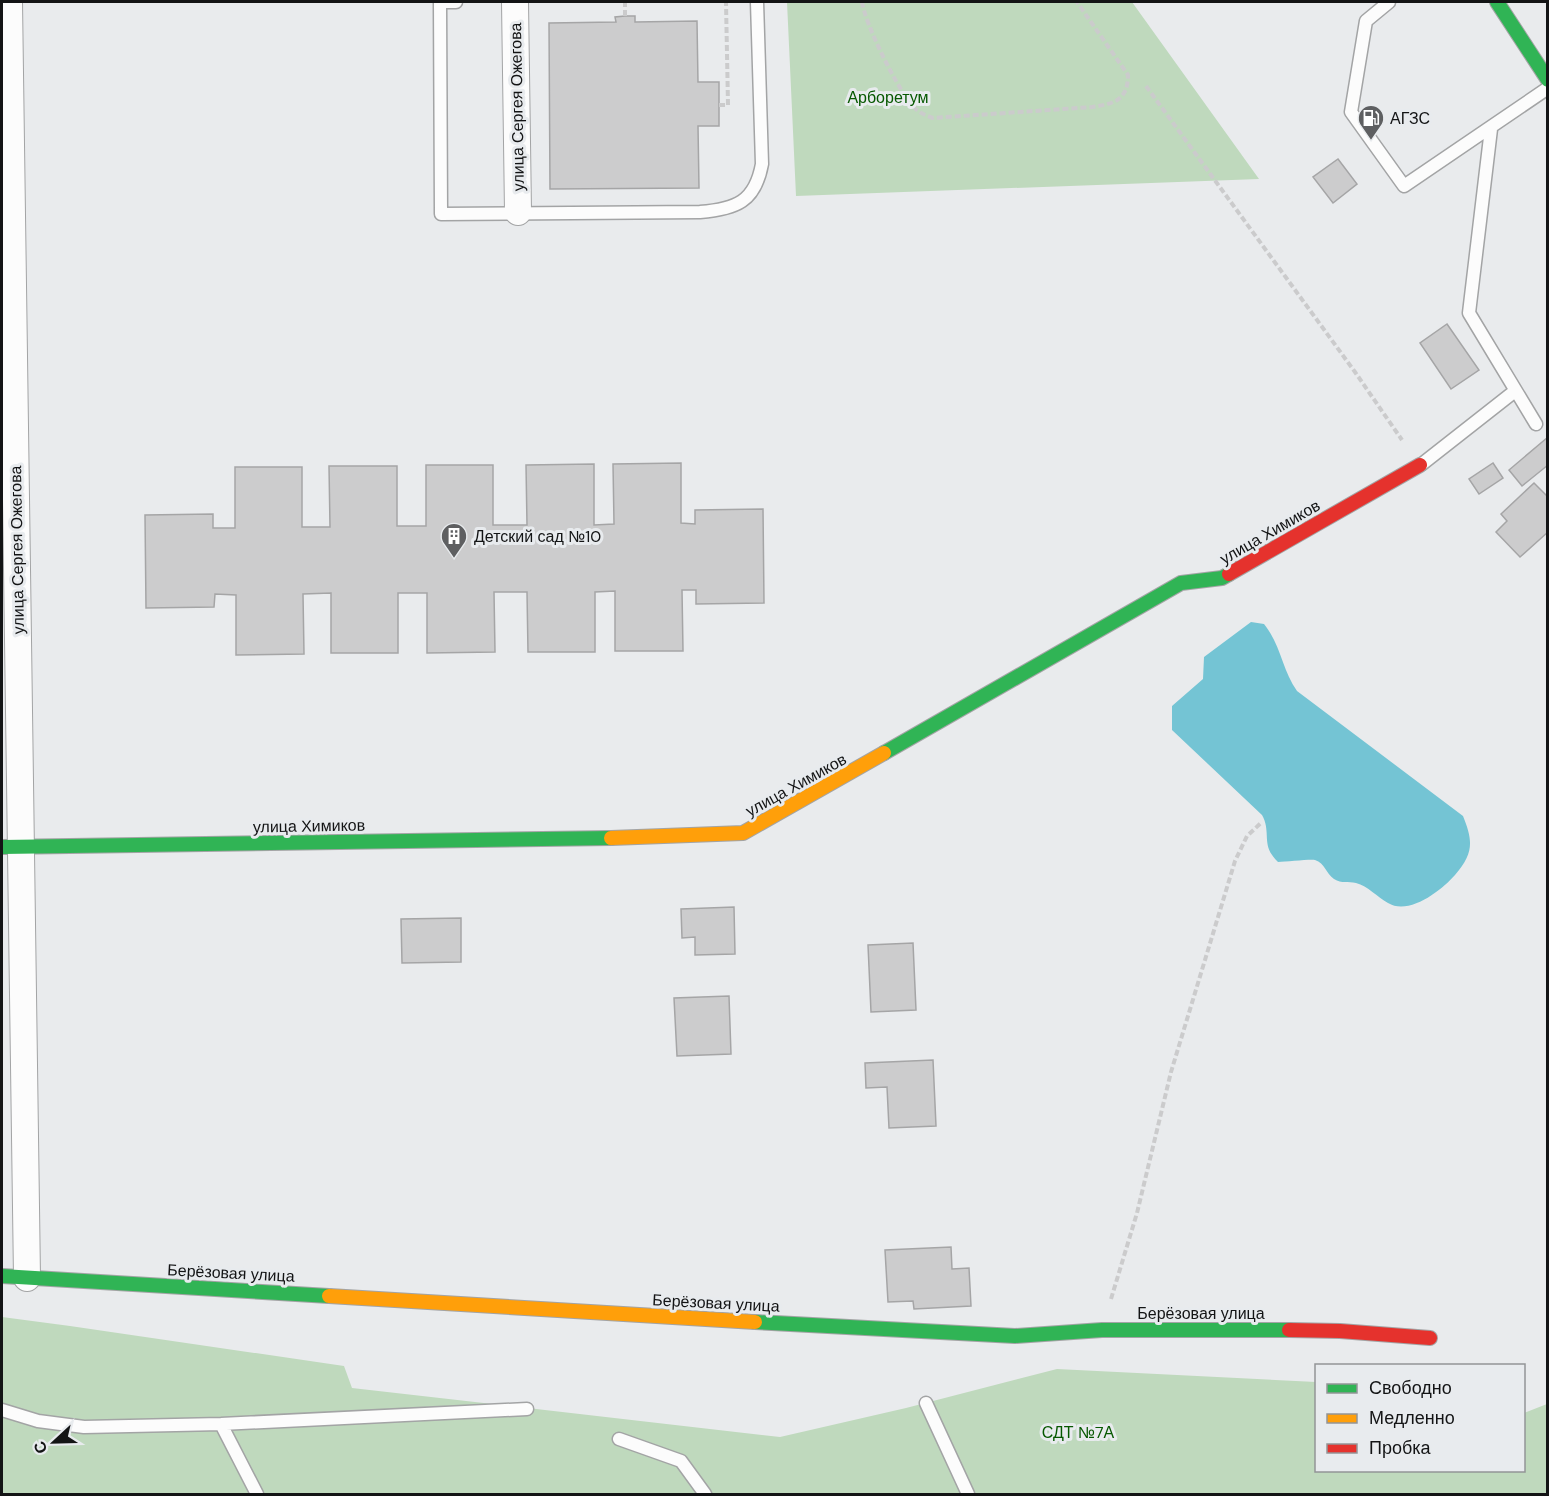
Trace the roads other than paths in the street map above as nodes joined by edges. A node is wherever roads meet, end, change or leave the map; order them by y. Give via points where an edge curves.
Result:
1 (9, 2) edge
2 (456, 2) edge
3 (515, 2) edge
4 (757, 2) edge
5 (1389, 2) edge
6 (1497, 2) edge
7 (1548, 80) edge
8 (1548, 88) edge
9 (1491, 129) junction
10 (6, 139) edge
11 (518, 212) junction
12 (1515, 391) junction
13 (1536, 424) dead end
14 (9, 465) edge
15 (1420, 465) joint
16 (11, 847) edge
17 (2, 1276) edge
18 (27, 1278) junction
19 (1430, 1338) dead end
20 (926, 1402) dead end
21 (527, 1409) dead end
22 (2, 1410) edge
23 (221, 1424) junction
24 (619, 1439) dead end
25 (257, 1494) edge
26 (705, 1494) edge
27 (968, 1494) edge

1 - 10 street, улица Сергея Ожегова
2 - 11 lane via 440,2 441,213
3 - 11 street, улица Сергея Ожегова
4 - 11 lane via 762,164 757,186 745,199 728,208 700,213
5 - 9 lane via 1366,21 1352,112 1404,186
6 - 7 street
8 - 9 lane
9 - 12 lane via 1468,313
10 - 14 street, улица Сергея Ожегова
12 - 13 lane
12 - 15 lane
14 - 16 street, улица Сергея Ожегова
15 - 16 street, улица Химиков via 1222,578 1181,583 743,833
16 - 18 street, улица Сергея Ожегова
17 - 18 street, Берёзовая улица
18 - 19 street, Берёзовая улица via 1015,1336 1102,1330 1340,1331
20 - 27 lane
21 - 23 lane
22 - 23 lane via 38,1421 84,1427
23 - 25 lane
24 - 26 lane via 681,1461

